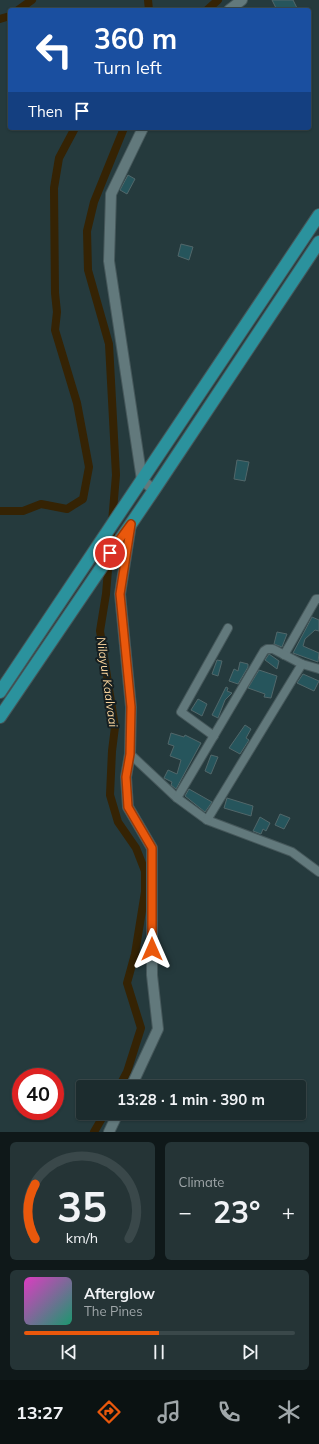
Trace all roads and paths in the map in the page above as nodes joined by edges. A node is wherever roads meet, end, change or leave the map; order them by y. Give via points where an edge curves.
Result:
1 (242, 0) edge
2 (232, 8) edge
3 (142, 130) edge
4 (319, 216) edge
5 (319, 242) edge
6 (142, 480) junction
7 (154, 490) junction
8 (131, 524) junction
9 (319, 599) edge
10 (228, 628) dead end
11 (284, 655) junction
12 (302, 664) junction
13 (318, 667) edge
14 (0, 692) edge
15 (0, 717) edge
16 (214, 736) junction
17 (130, 754) junction
18 (177, 798) junction
19 (207, 820) junction
20 (319, 872) edge
21 (133, 1080) edge
22 (115, 1120) edge
23 (109, 1132) edge

1 - 2 street
3 - 6 street via 111,194 109,262
4 - 6 highway
5 - 7 highway
6 - 7 street
6 - 14 highway
7 - 8 highway
8 - 15 highway
8 - 17 street via 120,594 131,707
9 - 11 street via 316,599
10 - 16 street via 181,712
11 - 12 street
11 - 16 street via 270,648 264,651
12 - 13 street
12 - 19 street
16 - 18 street
17 - 18 street
17 - 21 street via 126,777 128,807 152,848 152,975 158,1029
18 - 19 street
19 - 20 street via 292,852
22 - 23 street

